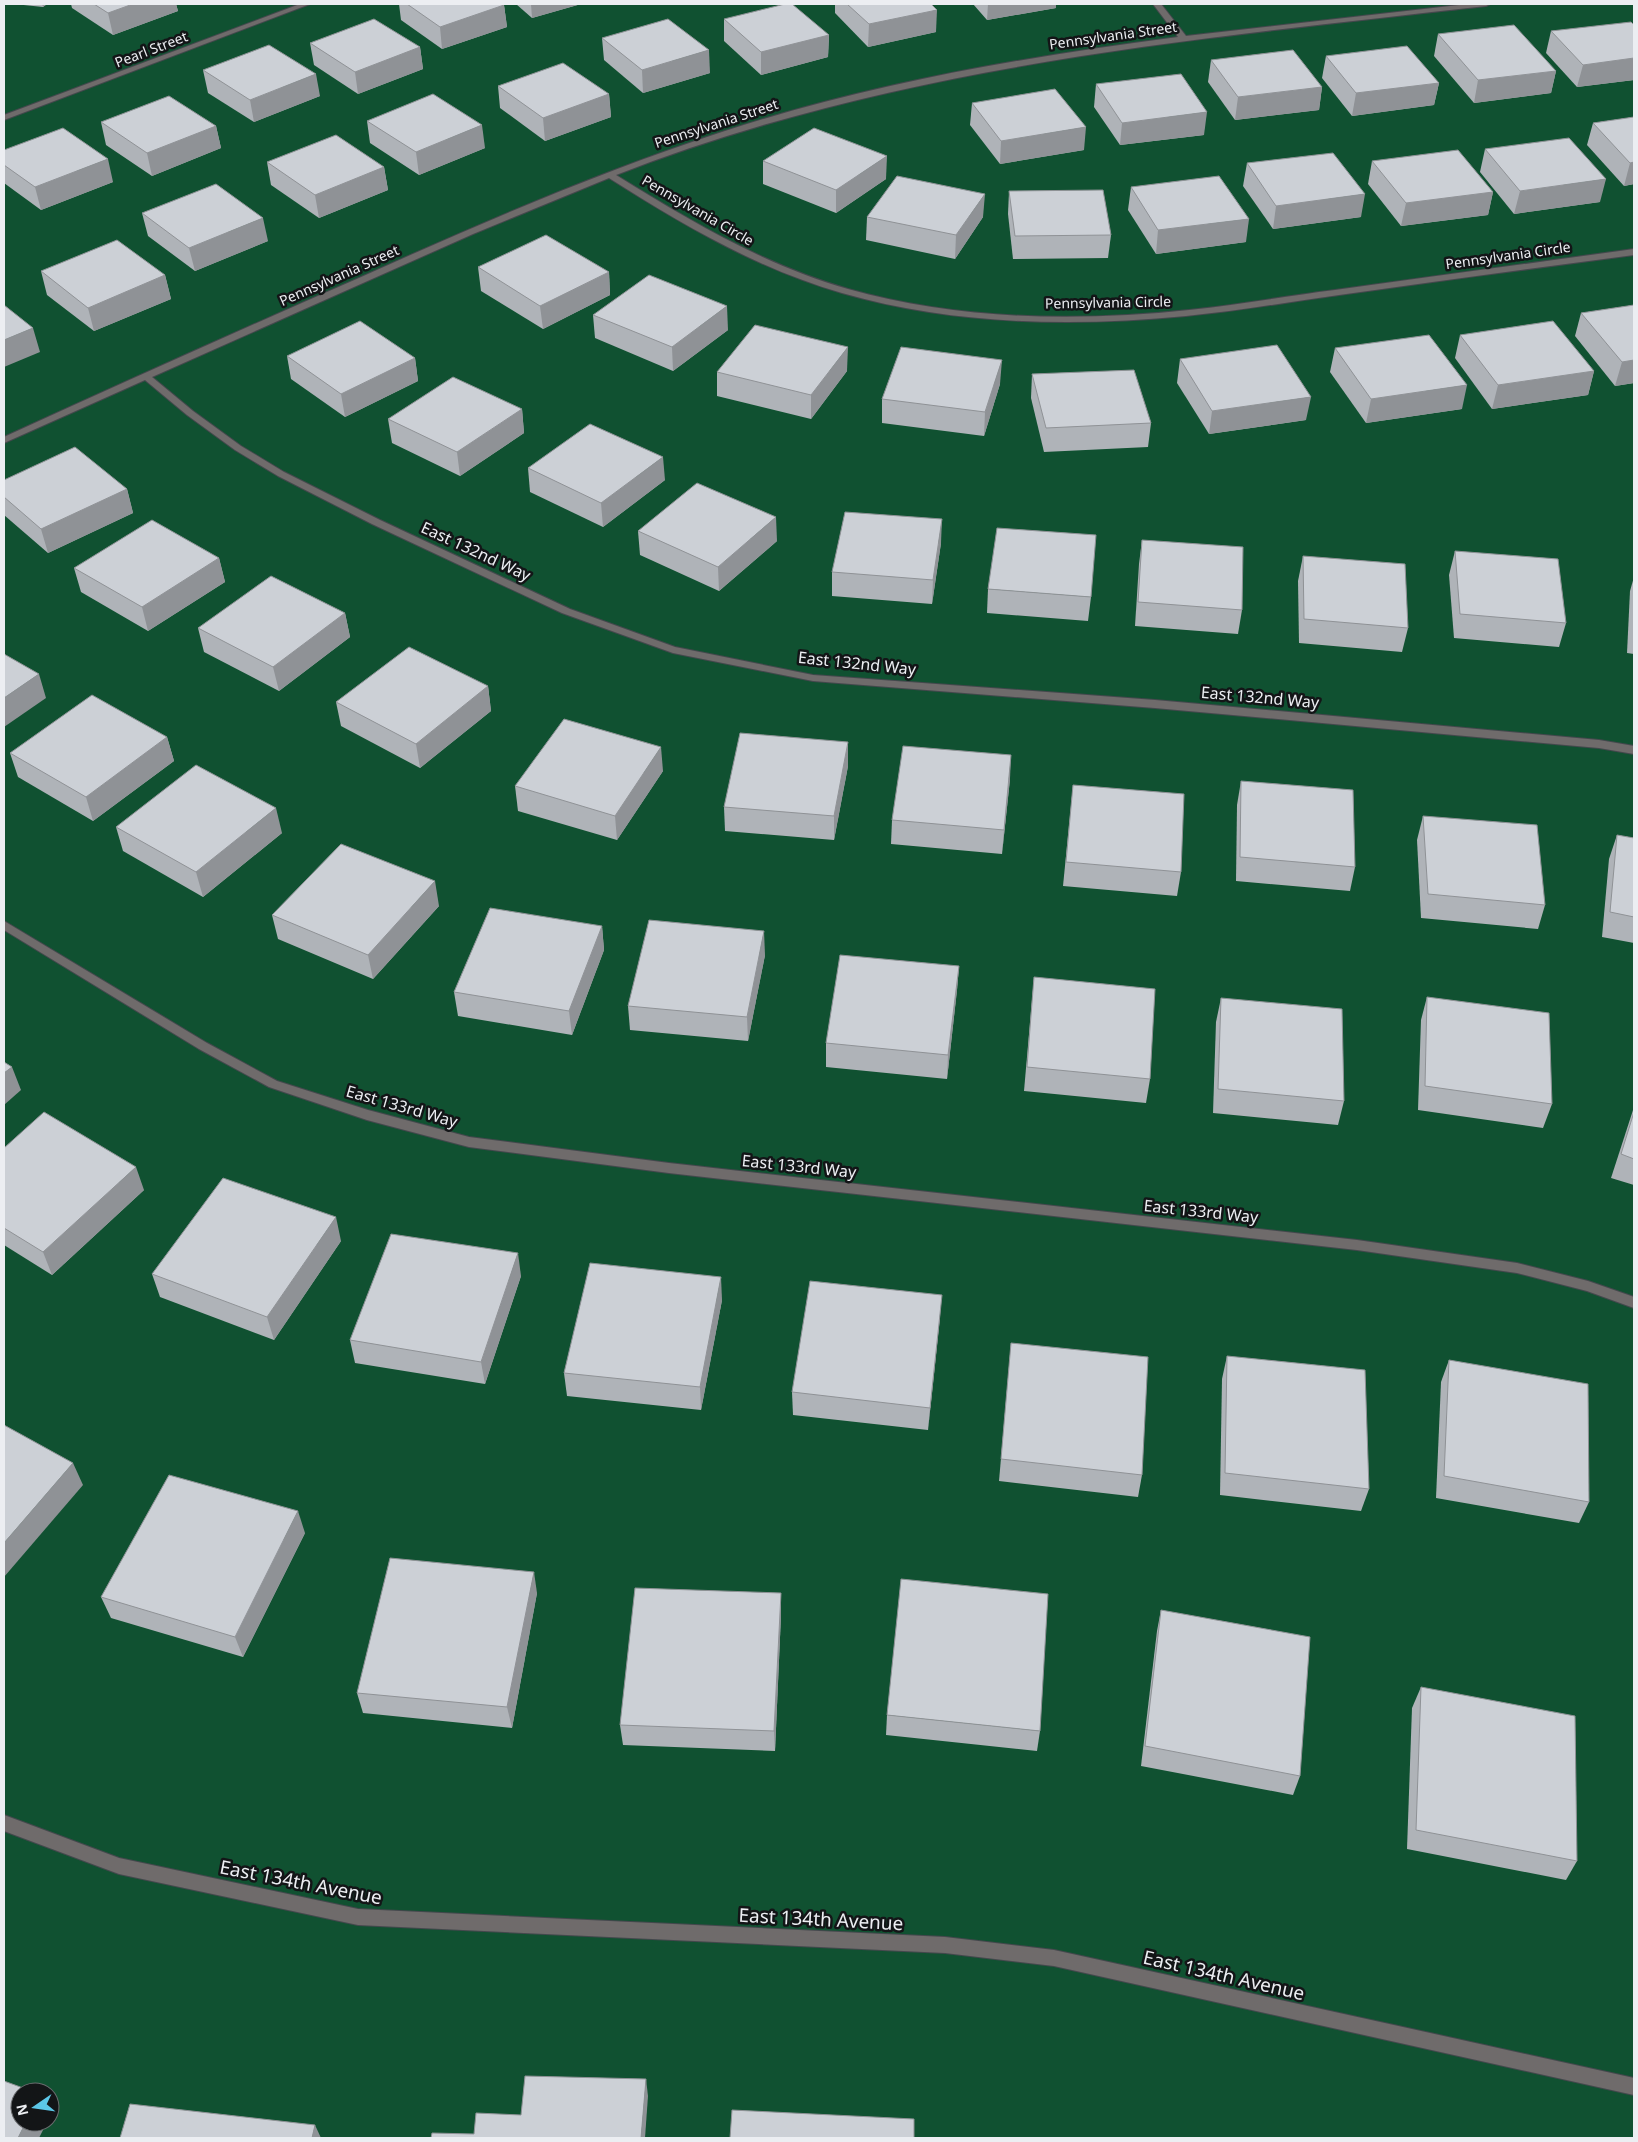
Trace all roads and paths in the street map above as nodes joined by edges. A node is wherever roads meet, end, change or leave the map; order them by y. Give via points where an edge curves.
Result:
1 (1157, 4) edge
2 (1482, 4) edge
3 (1486, 4) edge
4 (300, 5) edge
5 (1184, 39) junction
6 (4, 118) edge
7 (609, 174) junction
8 (1634, 252) edge
9 (146, 376) junction
10 (4, 440) edge
11 (1634, 750) edge
12 (4, 925) edge
13 (1634, 1303) edge
14 (4, 1823) edge
15 (1634, 2087) edge

1 - 5 street
2 - 3 street, Pennsylvania Street
2 - 5 street, Pennsylvania Street
4 - 6 street, Pearl Street
5 - 7 street, Pennsylvania Street via 979,70 866,93 694,142
7 - 8 street, Pennsylvania Circle via 736,250 800,277 885,300 999,316 1085,319 1186,313
7 - 9 street, Pennsylvania Street via 523,208
9 - 10 street, Pennsylvania Street
9 - 11 street, East 132nd Way via 198,419 281,474 566,611 673,650 813,678 1155,704 1599,744
12 - 13 street, East 133rd Way via 203,1046 273,1084 367,1115 469,1142 669,1168 1366,1246 1517,1268 1588,1286
14 - 15 street, East 134th Avenue via 119,1866 358,1917 945,1945 1054,1958

